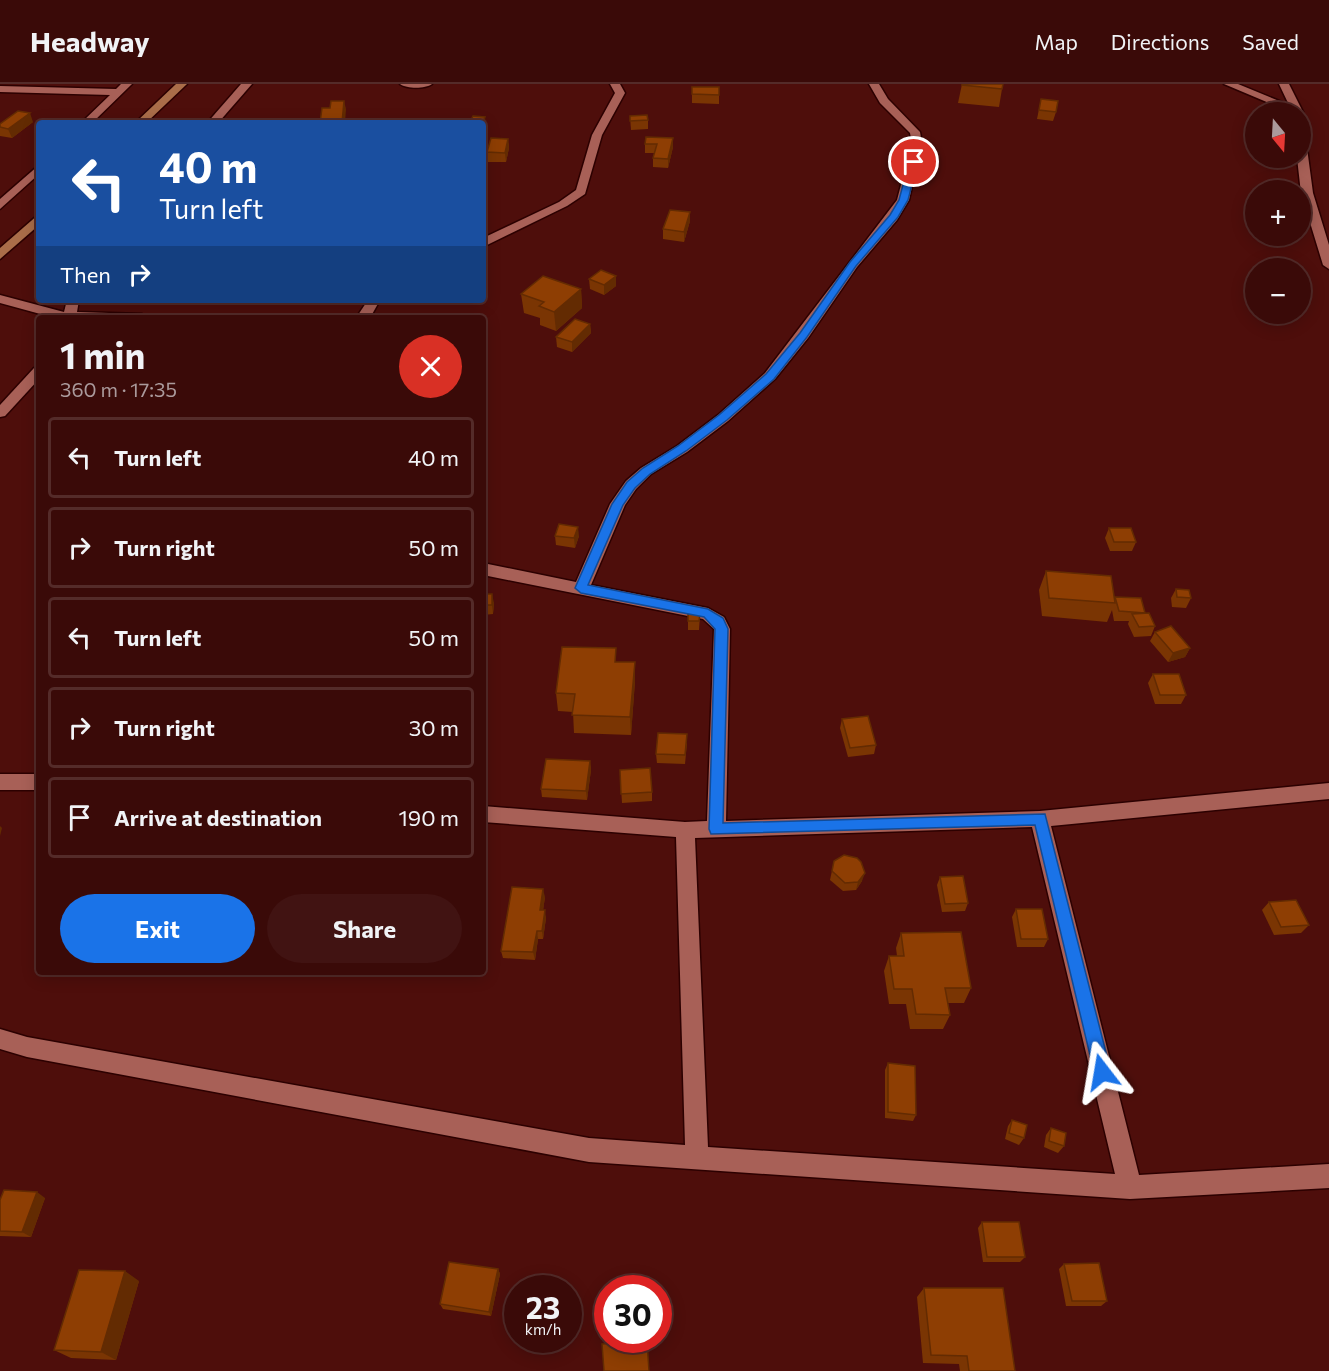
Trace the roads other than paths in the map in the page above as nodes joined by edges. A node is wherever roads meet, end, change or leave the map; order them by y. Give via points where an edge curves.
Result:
1 (127, 84) edge
2 (182, 84) edge
3 (247, 84) edge
4 (405, 84) edge
5 (427, 84) edge
6 (615, 84) edge
7 (874, 84) edge
8 (1229, 84) edge
9 (1284, 84) edge
10 (0, 89) edge
11 (117, 92) junction
12 (1273, 102) edge
13 (1293, 102) edge
14 (89, 120) edge
15 (143, 120) edge
16 (215, 120) edge
17 (1304, 168) edge
18 (36, 171) edge
19 (0, 205) edge
20 (36, 221) edge
21 (486, 242) edge
22 (0, 255) edge
23 (1329, 265) edge
24 (0, 299) edge
25 (62, 315) edge
26 (36, 374) edge
27 (0, 413) edge
28 (486, 570) edge
29 (581, 588) junction
30 (0, 782) edge
31 (36, 782) edge
32 (1329, 791) edge
33 (486, 814) edge
34 (1040, 819) junction
35 (716, 829) junction
36 (685, 830) junction
37 (0, 1039) edge
38 (697, 1158) junction
39 (1329, 1176) edge
40 (1130, 1186) junction

1 - 11 street
2 - 15 main road
3 - 16 street
4 - 5 street
6 - 21 street via 620,93 597,135 580,192
7 - 29 street via 884,101 915,132 917,142 903,200 770,376 723,418 631,485 618,504
8 - 12 street
9 - 13 street
10 - 11 street
11 - 14 street
17 - 23 street via 1307,193
18 - 19 street
20 - 22 main road
24 - 25 street
26 - 27 street
28 - 29 street
29 - 35 street via 708,614 718,621 722,629
30 - 31 street
32 - 34 street
33 - 36 street
34 - 35 street
34 - 40 street
35 - 36 street
36 - 38 street
37 - 38 street via 589,1150
38 - 40 street
39 - 40 street

